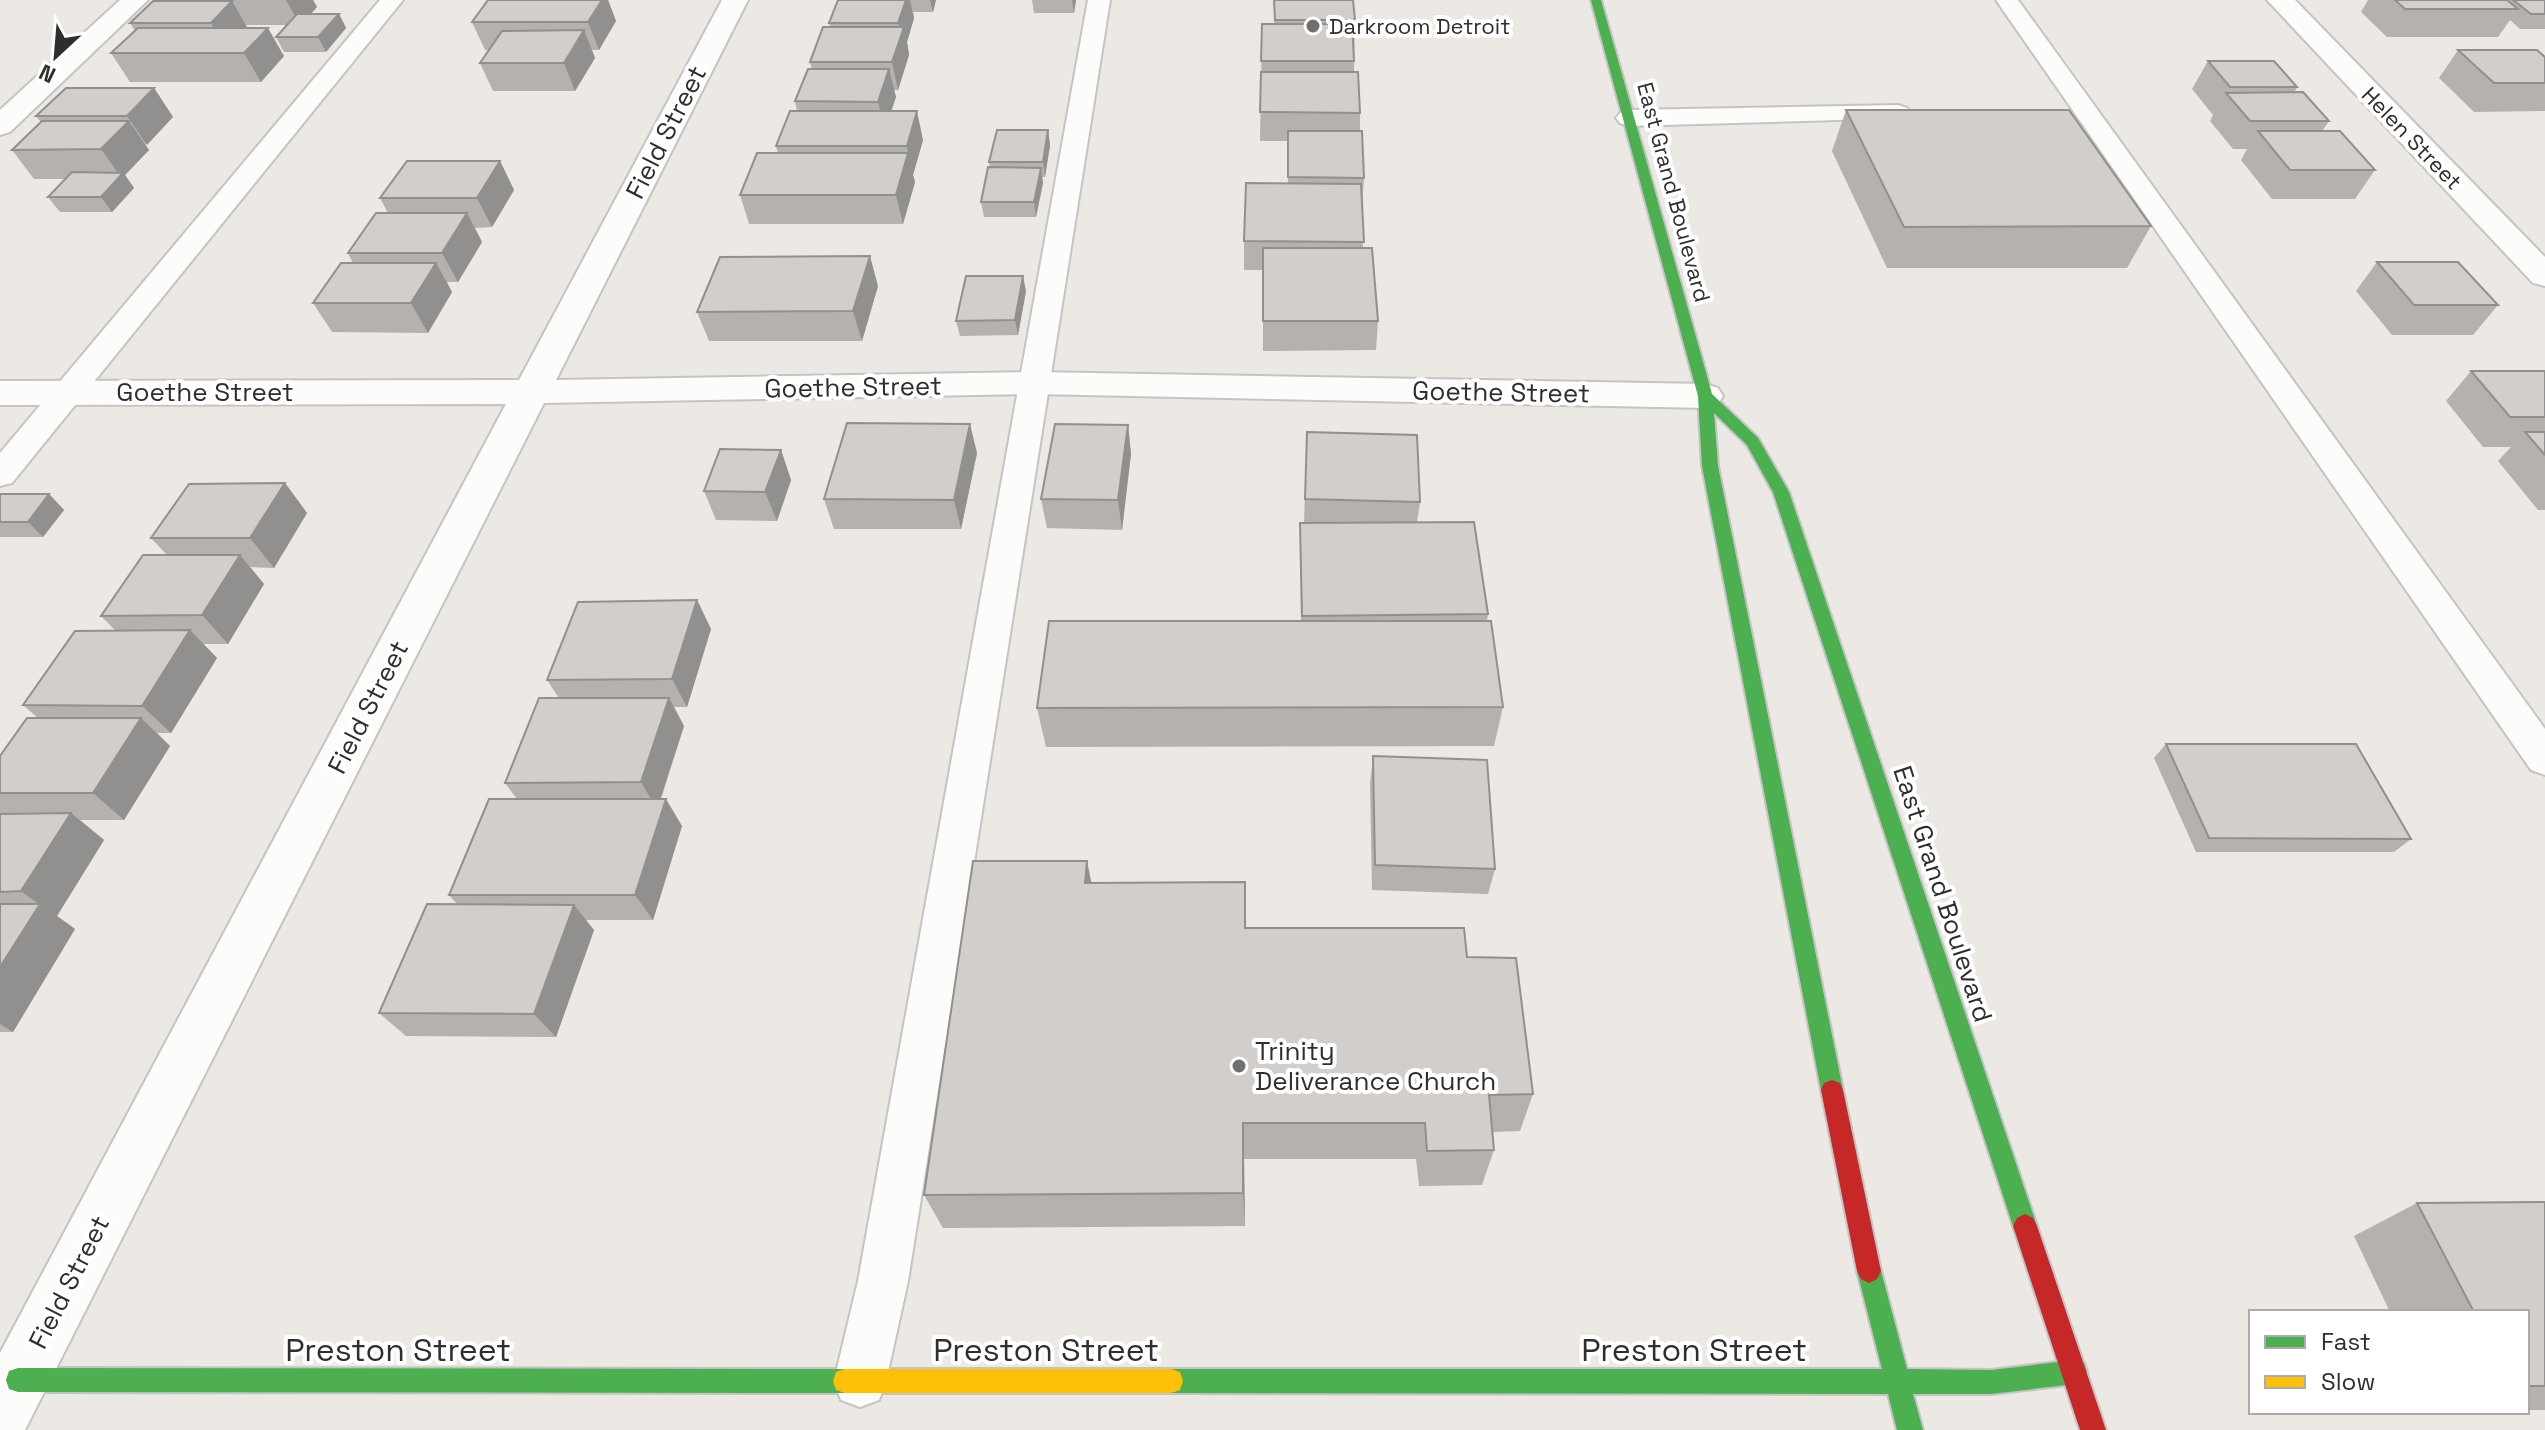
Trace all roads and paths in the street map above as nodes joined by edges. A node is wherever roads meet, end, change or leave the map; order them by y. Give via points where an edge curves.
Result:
1 (135, 0) edge
2 (392, 0) edge
3 (735, 0) edge
4 (1099, 0) edge
5 (1596, 0) edge
6 (2007, 0) edge
7 (2280, 0) edge
8 (1927, 112) edge
9 (1629, 118) junction
10 (0, 126) edge
11 (2545, 276) edge
12 (1036, 383) junction
13 (532, 392) junction
14 (0, 393) edge
15 (68, 393) junction
16 (1705, 396) junction
17 (0, 475) edge
18 (2545, 759) edge
19 (2075, 1372) junction
20 (1900, 1380) junction
21 (860, 1381) junction
22 (9, 1397) edge
23 (1910, 1430) edge
24 (2093, 1430) edge

1 - 10 street
2 - 15 lane
3 - 13 street, Field Street
4 - 12 lane
5 - 9 main road, East Grand Boulevard
6 - 18 lane
7 - 11 street, Helen Street
8 - 9 lane
9 - 16 main road, East Grand Boulevard
12 - 13 street, Goethe Street
12 - 16 street, Goethe Street
12 - 21 lane via 883,1281
13 - 15 street, Goethe Street
13 - 22 street, Field Street
14 - 15 street, Goethe Street
15 - 17 lane
16 - 19 main road, East Grand Boulevard via 1753,442 1781,492
16 - 20 main road, East Grand Boulevard via 1710,466 1856,1211
19 - 20 main road, Preston Street via 1991,1382
19 - 24 main road, East Grand Boulevard
20 - 21 main road, Preston Street
20 - 23 main road, East Grand Boulevard
21 - 22 main road, Preston Street

